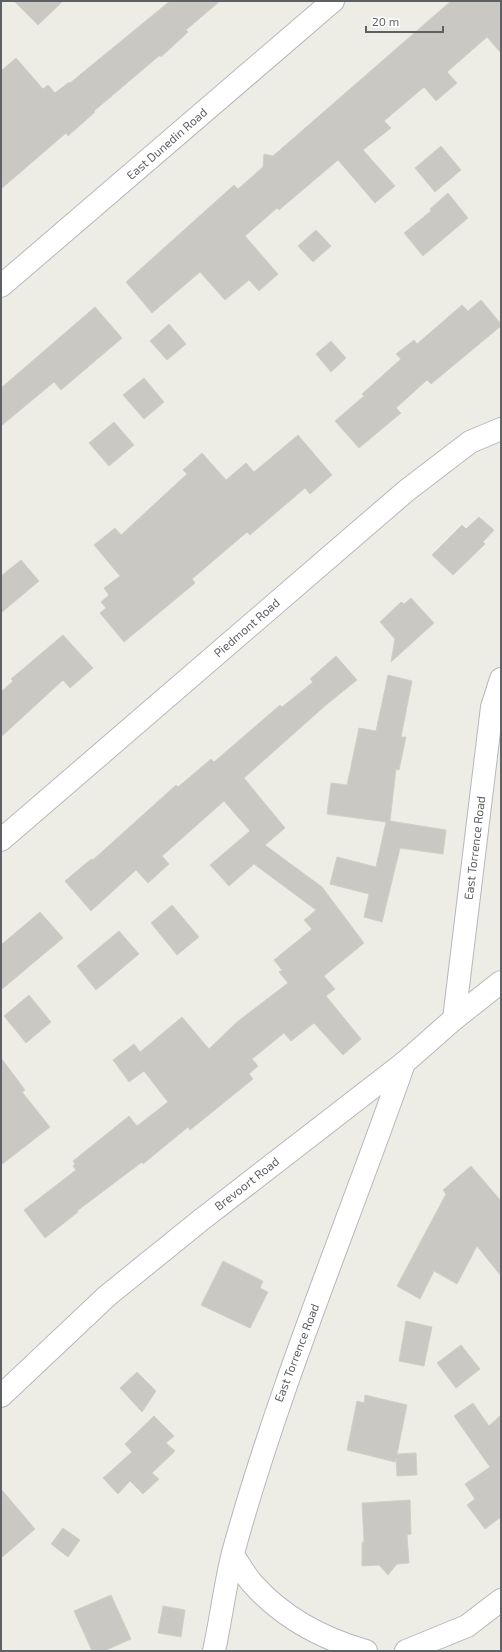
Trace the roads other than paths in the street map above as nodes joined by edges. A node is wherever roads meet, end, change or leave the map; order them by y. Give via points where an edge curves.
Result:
1 (333, 1) edge
2 (1, 286) edge
3 (501, 429) edge
4 (501, 679) edge
5 (1, 840) edge
6 (501, 982) edge
7 (454, 1019) junction
8 (404, 1063) junction
9 (1, 1396) edge
10 (233, 1555) junction
11 (501, 1600) edge
12 (214, 1651) edge
13 (366, 1651) edge
14 (406, 1651) edge

1 - 2 street, East Dunedin Road
3 - 5 street, Piedmont Road via 470,442 406,491
4 - 7 street, East Torrence Road via 492,707
6 - 7 street, Brevoort Road
7 - 8 street, Brevoort Road
8 - 9 street, Brevoort Road via 231,1196 113,1292
8 - 10 street, East Torrence Road via 277,1408
10 - 12 street, East Torrence Road
10 - 13 street via 252,1583 305,1627 340,1644
11 - 14 street via 467,1626

